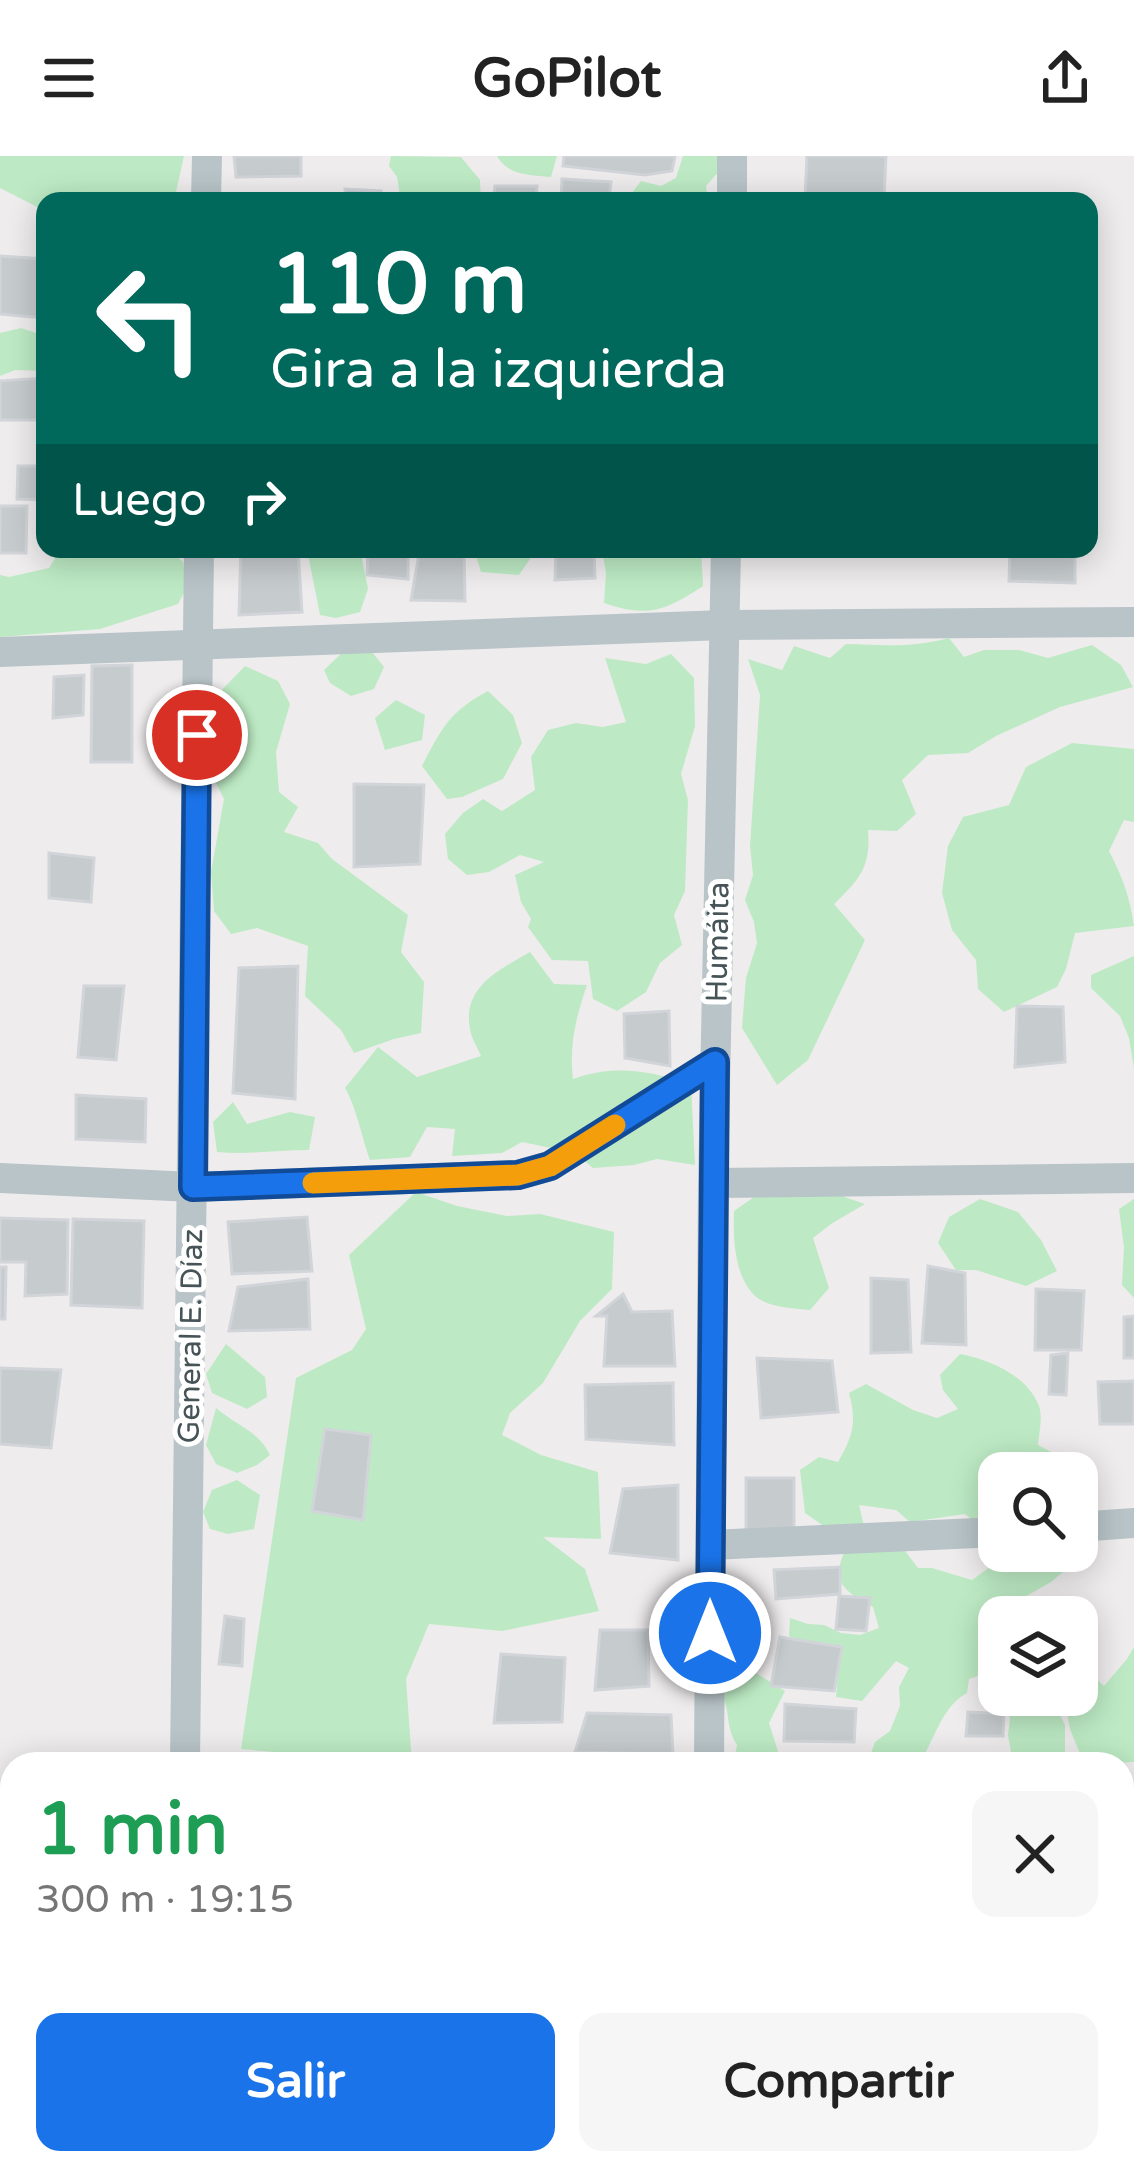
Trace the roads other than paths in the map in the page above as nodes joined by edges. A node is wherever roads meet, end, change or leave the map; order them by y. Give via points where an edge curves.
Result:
1 (207, 156) edge
2 (732, 156) edge
3 (206, 192) edge
4 (732, 192) edge
5 (200, 558) edge
6 (726, 558) edge
7 (1134, 622) edge
8 (724, 625) junction
9 (198, 644) junction
10 (0, 652) edge
11 (715, 1062) junction
12 (0, 1178) edge
13 (1134, 1178) edge
14 (713, 1183) junction
15 (193, 1187) junction
16 (1134, 1523) edge
17 (1098, 1526) edge
18 (978, 1533) edge
19 (711, 1545) junction
20 (185, 1752) edge
21 (709, 1752) edge

1 - 3 street
2 - 4 street
5 - 9 street, General E. Díaz
6 - 8 street, Humáita
7 - 8 street
8 - 9 street
8 - 11 street, Humáita
9 - 10 street
9 - 15 street, General E. Díaz
11 - 14 street, Humáita
11 - 15 street via 550,1166 518,1175
12 - 15 street
13 - 14 street
14 - 19 street, Humáita
15 - 20 street, General E. Díaz
16 - 17 street
18 - 19 street
19 - 21 street, Humáita

